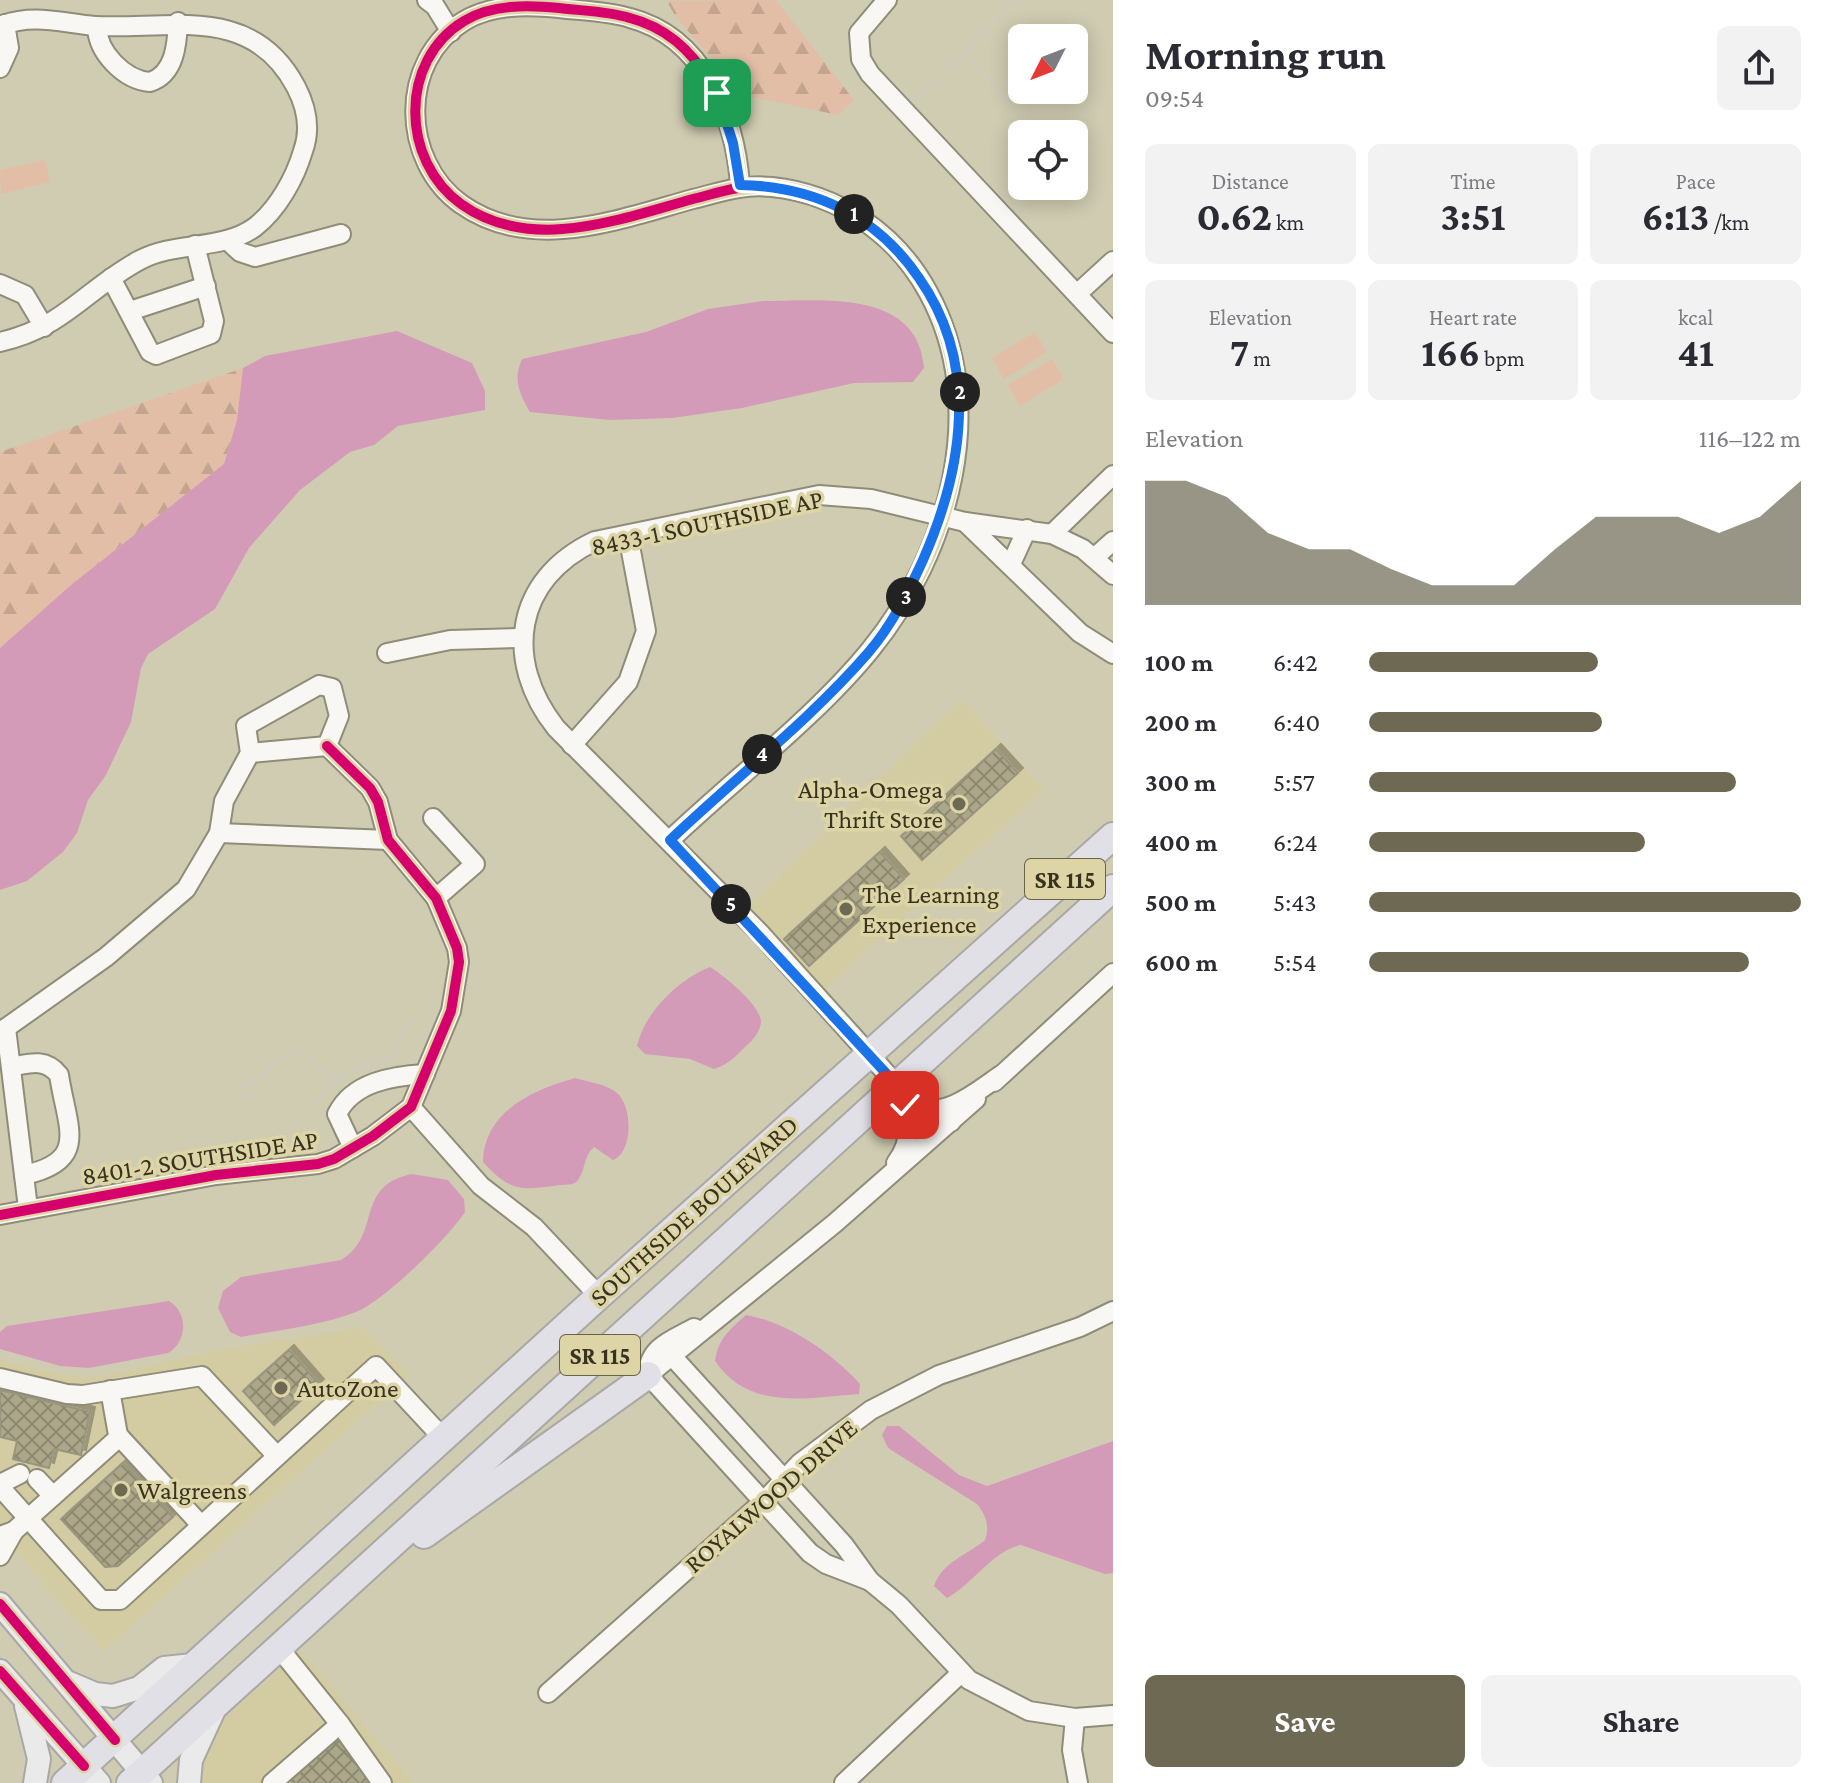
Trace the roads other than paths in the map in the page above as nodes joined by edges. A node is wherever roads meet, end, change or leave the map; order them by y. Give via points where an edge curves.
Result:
1 (427, 0) edge
2 (887, 0) edge
3 (178, 22) junction
4 (2, 25) edge
5 (97, 26) junction
6 (451, 32) junction
7 (0, 68) edge
8 (740, 185) junction
9 (341, 234) dead end
10 (227, 240) junction
11 (195, 245) junction
12 (1113, 261) edge
13 (111, 278) junction
14 (0, 284) edge
15 (206, 286) junction
16 (1077, 294) junction
17 (130, 311) junction
18 (44, 327) junction
19 (1113, 333) edge
20 (0, 342) edge
21 (1113, 475) edge
22 (943, 515) junction
23 (965, 522) junction
24 (1027, 529) junction
25 (1052, 534) junction
26 (628, 535) junction
27 (1113, 541) edge
28 (1094, 558) junction
29 (1011, 564) junction
30 (1113, 575) edge
31 (520, 638) junction
32 (387, 653) dead end
33 (1113, 654) edge
34 (572, 745) junction
35 (327, 746) junction
36 (250, 753) junction
37 (433, 818) dead end
38 (219, 833) junction
39 (1113, 836) edge
40 (388, 840) junction
41 (670, 840) junction
42 (1113, 888) edge
43 (436, 898) junction
44 (1113, 973) edge
45 (3, 1025) edge
46 (868, 1056) junction
47 (11, 1067) junction
48 (425, 1074) junction
49 (1001, 1075) junction
50 (896, 1084) junction
51 (411, 1107) junction
52 (907, 1114) junction
53 (951, 1122) junction
54 (353, 1148) junction
55 (24, 1175) junction
56 (876, 1189) junction
57 (28, 1208) junction
58 (0, 1215) edge
59 (599, 1296) junction
60 (728, 1310) junction
61 (1113, 1311) edge
62 (672, 1356) junction
63 (648, 1375) junction
64 (0, 1378) edge
65 (110, 1390) junction
66 (118, 1435) junction
67 (443, 1438) junction
68 (277, 1456) junction
69 (785, 1479) junction
70 (0, 1485) edge
71 (53, 1496) junction
72 (764, 1501) junction
73 (201, 1525) junction
74 (14, 1529) edge
75 (0, 1556) edge
76 (870, 1581) junction
77 (0, 1604) edge
78 (303, 1626) junction
79 (279, 1648) junction
80 (193, 1665) junction
81 (0, 1671) edge
82 (961, 1673) junction
83 (61, 1679) junction
84 (548, 1693) dead end
85 (25, 1701) junction
86 (216, 1706) junction
87 (1113, 1715) edge
88 (1075, 1718) junction
89 (340, 1724) junction
90 (115, 1740) junction
91 (83, 1777) edge
92 (141, 1779) edge
93 (35, 1783) edge
94 (189, 1783) edge
95 (272, 1783) edge
96 (382, 1783) edge
97 (844, 1783) edge
98 (1078, 1783) edge

1 - 6 street
2 - 16 street via 859,33 858,48 870,74
3 - 5 street
3 - 5 street via 172,60 150,82 130,75 108,57
3 - 10 street via 228,30 266,51 293,82 306,110 306,143 287,187 256,226
4 - 5 street via 48,18
4 - 7 street via 9,48
6 - 8 street via 481,13 530,6 605,12 663,31 688,51 717,93
6 - 8 street via 423,72 414,128 429,168 472,211 530,228 577,229
8 - 22 street via 802,192 846,208 886,238 925,286 944,325 959,381 958,444
9 - 10 street via 255,257
10 - 11 street
11 - 13 street via 148,256
11 - 15 street
12 - 16 street
13 - 17 street
13 - 18 street
14 - 18 street via 25,295
15 - 17 street
15 - 17 street via 215,328 211,334 156,355
16 - 19 street
18 - 20 street
21 - 25 street
22 - 23 street, 8433-1 SOUTHSIDE AP
22 - 26 street, 8433-1 SOUTHSIDE AP via 871,499 819,495
22 - 41 street via 907,596 868,653
23 - 24 street, 8433-1 SOUTHSIDE AP
23 - 29 street, 8433-1 SOUTHSIDE AP
24 - 25 street, 8433-1 SOUTHSIDE AP
24 - 29 street
25 - 28 street, 8433-1 SOUTHSIDE AP
26 - 31 street, 8433-1 SOUTHSIDE AP via 595,541 558,565 534,596
26 - 34 street via 646,631 628,682
27 - 28 street
28 - 30 street, 8433-1 SOUTHSIDE AP
29 - 33 street, 8433-1 SOUTHSIDE AP via 1080,633
31 - 32 street via 450,640
31 - 34 street via 538,702
34 - 41 street
35 - 36 street
35 - 36 street via 339,706 332,688 319,685 246,726
35 - 40 street via 370,788
36 - 38 street via 224,801
37 - 43 street via 475,864
38 - 40 street
38 - 45 street via 186,889 106,957
39 - 46 highway, SOUTHSIDE BOULEVARD / SR 115
40 - 43 street
41 - 46 street
42 - 50 highway, SOUTHSIDE BOULEVARD / SR 115
43 - 48 street via 459,962 451,1011
44 - 49 street
45 - 47 street
46 - 50 street
46 - 59 highway, SOUTHSIDE BOULEVARD / SR 115
47 - 55 street
47 - 55 street via 40,1062 55,1069 70,1146 52,1169
48 - 51 street
48 - 54 street via 397,1076 353,1093 337,1114
49 - 50 street via 955,1104 937,1109 921,1106
49 - 53 street
50 - 52 street
50 - 78 highway, SOUTHSIDE BOULEVARD / SR 115
51 - 54 street, 8401-2 SOUTHSIDE AP
51 - 59 street via 481,1186 555,1246
52 - 53 street via 934,1123
52 - 56 street via 907,1148
53 - 56 street
54 - 57 street, 8401-2 SOUTHSIDE AP via 318,1164 216,1175
55 - 57 street
56 - 60 street
57 - 58 street, 8401-2 SOUTHSIDE AP
59 - 67 highway, SOUTHSIDE BOULEVARD / SR 115
60 - 62 street
60 - 63 street via 654,1352
61 - 69 street, ROYALWOOD DRIVE via 939,1375 891,1399 837,1434
62 - 63 street
62 - 69 street
63 - 72 street
63 - 78 highway
64 - 65 street via 67,1394
65 - 66 street
65 - 68 street via 202,1376
66 - 71 street
66 - 73 street
67 - 68 street via 376,1366
67 - 80 highway, SOUTHSIDE BOULEVARD / SR 115
68 - 73 street
69 - 72 street, ROYALWOOD DRIVE
69 - 76 street
70 - 71 street via 28,1477
70 - 74 street
71 - 74 street
72 - 76 street via 810,1553
72 - 84 street, ROYALWOOD DRIVE
73 - 74 street via 120,1600 101,1600
74 - 75 street
76 - 82 street
77 - 83 main road
78 - 79 highway, SOUTHSIDE BOULEVARD / SR 115
79 - 86 highway, SOUTHSIDE BOULEVARD / SR 115
79 - 89 street
80 - 83 main road via 164,1668 139,1688 111,1696
80 - 90 highway, SOUTHSIDE BOULEVARD / SR 115
81 - 85 main road
82 - 88 street via 1018,1707
82 - 97 street
83 - 90 main road
85 - 91 main road
85 - 93 main road via 39,1759
86 - 92 highway, SOUTHSIDE BOULEVARD / SR 115
86 - 94 main road via 191,1760
87 - 88 street
88 - 98 street via 1072,1750
89 - 95 street
89 - 96 street
90 - 91 highway, SOUTHSIDE BOULEVARD / SR 115
90 - 92 main road

